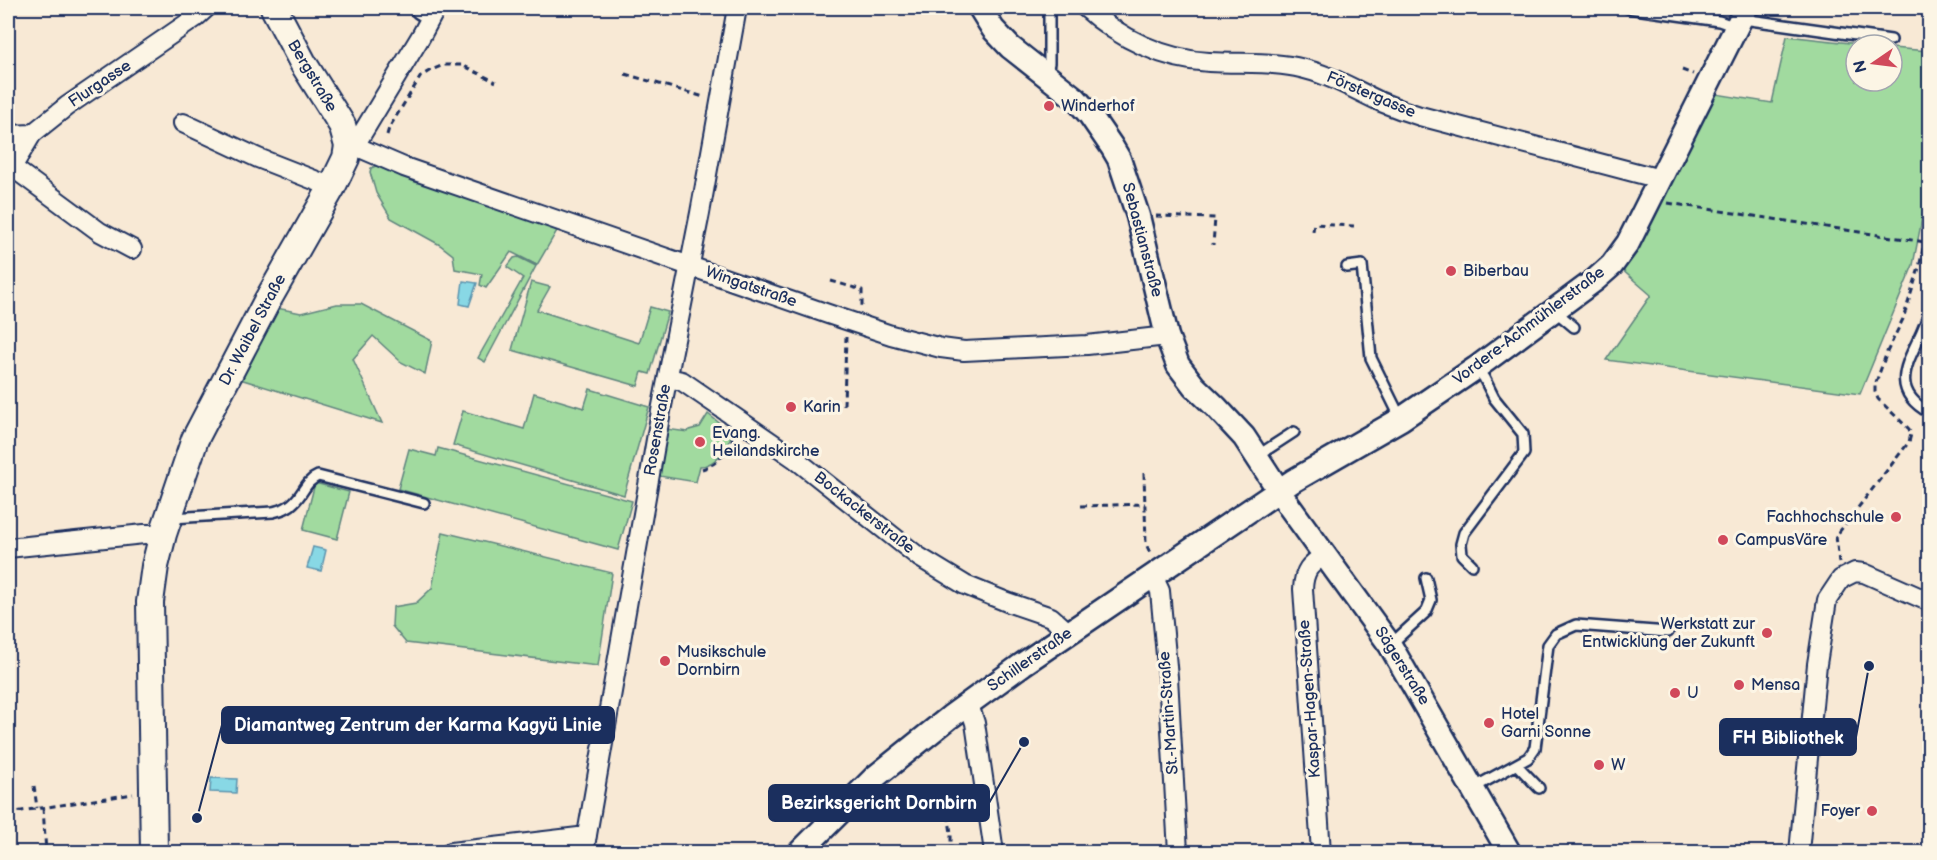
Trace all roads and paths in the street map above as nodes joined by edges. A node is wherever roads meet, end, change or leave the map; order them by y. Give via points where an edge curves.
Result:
1 (206, 8) edge
2 (274, 8) edge
3 (414, 8) edge
4 (737, 8) edge
5 (980, 8) edge
6 (1049, 8) edge
7 (1088, 8) edge
8 (1628, 8) edge
9 (433, 13) edge
10 (1741, 18) edge
11 (1844, 33) edge
12 (625, 74) dead end
13 (1046, 75) junction
14 (496, 82) dead end
15 (709, 98) dead end
16 (183, 123) dead end
17 (32, 134) junction
18 (8, 135) edge
19 (387, 135) dead end
20 (348, 146) junction
21 (10, 170) edge
22 (1660, 178) junction
23 (332, 187) junction
24 (1658, 202) dead end
25 (1929, 214) edge
26 (1148, 216) dead end
27 (1354, 226) dead end
28 (1313, 231) dead end
29 (1924, 242) junction
30 (1213, 245) dead end
31 (132, 249) dead end
32 (689, 266) junction
33 (1347, 267) dead end
34 (831, 281) dead end
35 (1929, 308) edge
36 (1555, 311) junction
37 (854, 322) junction
38 (1574, 327) dead end
39 (1167, 336) junction
40 (1476, 368) junction
41 (668, 378) junction
42 (844, 405) dead end
43 (1929, 413) edge
44 (1401, 419) junction
45 (732, 428) dead end
46 (1294, 432) dead end
47 (1257, 456) junction
48 (702, 469) dead end
49 (1144, 473) dead end
50 (1279, 491) junction
51 (424, 503) dead end
52 (1145, 504) junction
53 (1081, 506) dead end
54 (165, 526) junction
55 (8, 548) edge
56 (1325, 554) junction
57 (1472, 565) dead end
58 (1154, 569) junction
59 (1426, 578) dead end
60 (1840, 579) junction
61 (1929, 602) edge
62 (1668, 632) dead end
63 (1069, 633) junction
64 (1390, 645) junction
65 (969, 705) junction
66 (1517, 765) junction
67 (984, 783) junction
68 (34, 786) dead end
69 (1473, 788) junction
70 (1539, 788) dead end
71 (133, 794) dead end
72 (43, 808) junction
73 (37, 809) junction
74 (8, 813) edge
75 (1929, 839) edge
76 (585, 844) edge
77 (525, 848) edge
78 (46, 852) edge
79 (154, 852) edge
80 (452, 852) edge
81 (800, 852) edge
82 (951, 852) edge
83 (994, 852) edge
84 (1178, 852) edge
85 (1321, 852) edge
86 (1509, 852) edge
87 (1799, 852) edge
88 (1924, 852) edge

1 - 17 street, Flurgasse
2 - 20 main road, Bergstraße via 342,125
3 - 9 lane via 423,17
4 - 32 street, Rosenstraße
5 - 13 street, Sebastianstraße via 1010,47
6 - 13 lane
7 - 22 street, Förstergasse via 1120,34 1177,57 1295,67 1323,74 1420,116
8 - 10 lane via 1719,21
9 - 20 street via 360,137
10 - 11 lane
10 - 22 street, Vordere-Achmühlerstraße
12 - 15 path
13 - 39 street, Sebastianstraße via 1090,115 1119,159 1138,216
14 - 19 path via 462,65 444,64 431,70 421,76
16 - 23 street
17 - 18 street
17 - 21 street, Flurgasse
20 - 23 main road, Dr. Waibel Straße
20 - 32 street, Wingatstraße
21 - 31 street via 100,232
22 - 36 street, Vordere-Achmühlerstraße via 1628,243 1612,265
23 - 54 main road, Dr. Waibel Straße via 195,439
24 - 29 path
25 - 29 path
26 - 30 path via 1215,219
27 - 28 path via 1314,224
29 - 60 path via 1903,319 1875,385 1878,399 1911,434 1909,442 1836,536
32 - 37 street, Wingatstraße
32 - 41 street, Rosenstraße
33 - 44 lane via 1362,266 1371,358
34 - 37 path via 862,290
35 - 43 lane via 1903,380 1911,400
36 - 38 lane
36 - 40 street, Vordere-Achmühlerstraße
37 - 39 street, Wingatstraße via 964,351 1088,345
37 - 42 path
39 - 47 street, Sebastianstraße via 1178,365
40 - 44 street, Vordere-Achmühlerstraße
40 - 57 lane via 1523,434 1524,453 1464,533 1462,555
41 - 63 street, Bockackerstraße via 682,381 794,458 919,557 967,586 1051,616
41 - 76 street, Rosenstraße
44 - 50 street, Vordere-Achmühlerstraße
45 - 48 path via 735,437 726,450 714,465
46 - 47 lane
47 - 50 street, Sebastianstraße
49 - 52 path
50 - 56 street, Sägerstraße
50 - 58 street, Schillerstraße
51 - 54 lane via 318,476 286,508
52 - 53 path
52 - 58 path via 1146,544
54 - 55 street via 132,535
54 - 79 main road, Dr. Waibel Straße via 150,602
56 - 64 street, Sägerstraße
56 - 85 street, Kaspar-Hagen-Straße via 1310,565 1303,589
58 - 63 street, Schillerstraße
58 - 84 street, St.-Martin-Straße via 1160,591
59 - 64 lane via 1431,600 1426,612
60 - 61 street via 1855,572 1864,573
60 - 87 street via 1827,600 1819,653
62 - 66 lane via 1575,625 1556,634 1548,645 1535,748
63 - 65 street, Schillerstraße
64 - 69 street, Sägerstraße
65 - 67 street
65 - 81 street, Schillerstraße via 875,777
66 - 69 lane
66 - 70 lane
67 - 82 path via 945,794
67 - 83 street
68 - 73 path
69 - 86 street, Sägerstraße
71 - 72 path
72 - 73 path
72 - 78 path
73 - 74 path
75 - 88 path
76 - 77 street
77 - 80 street

